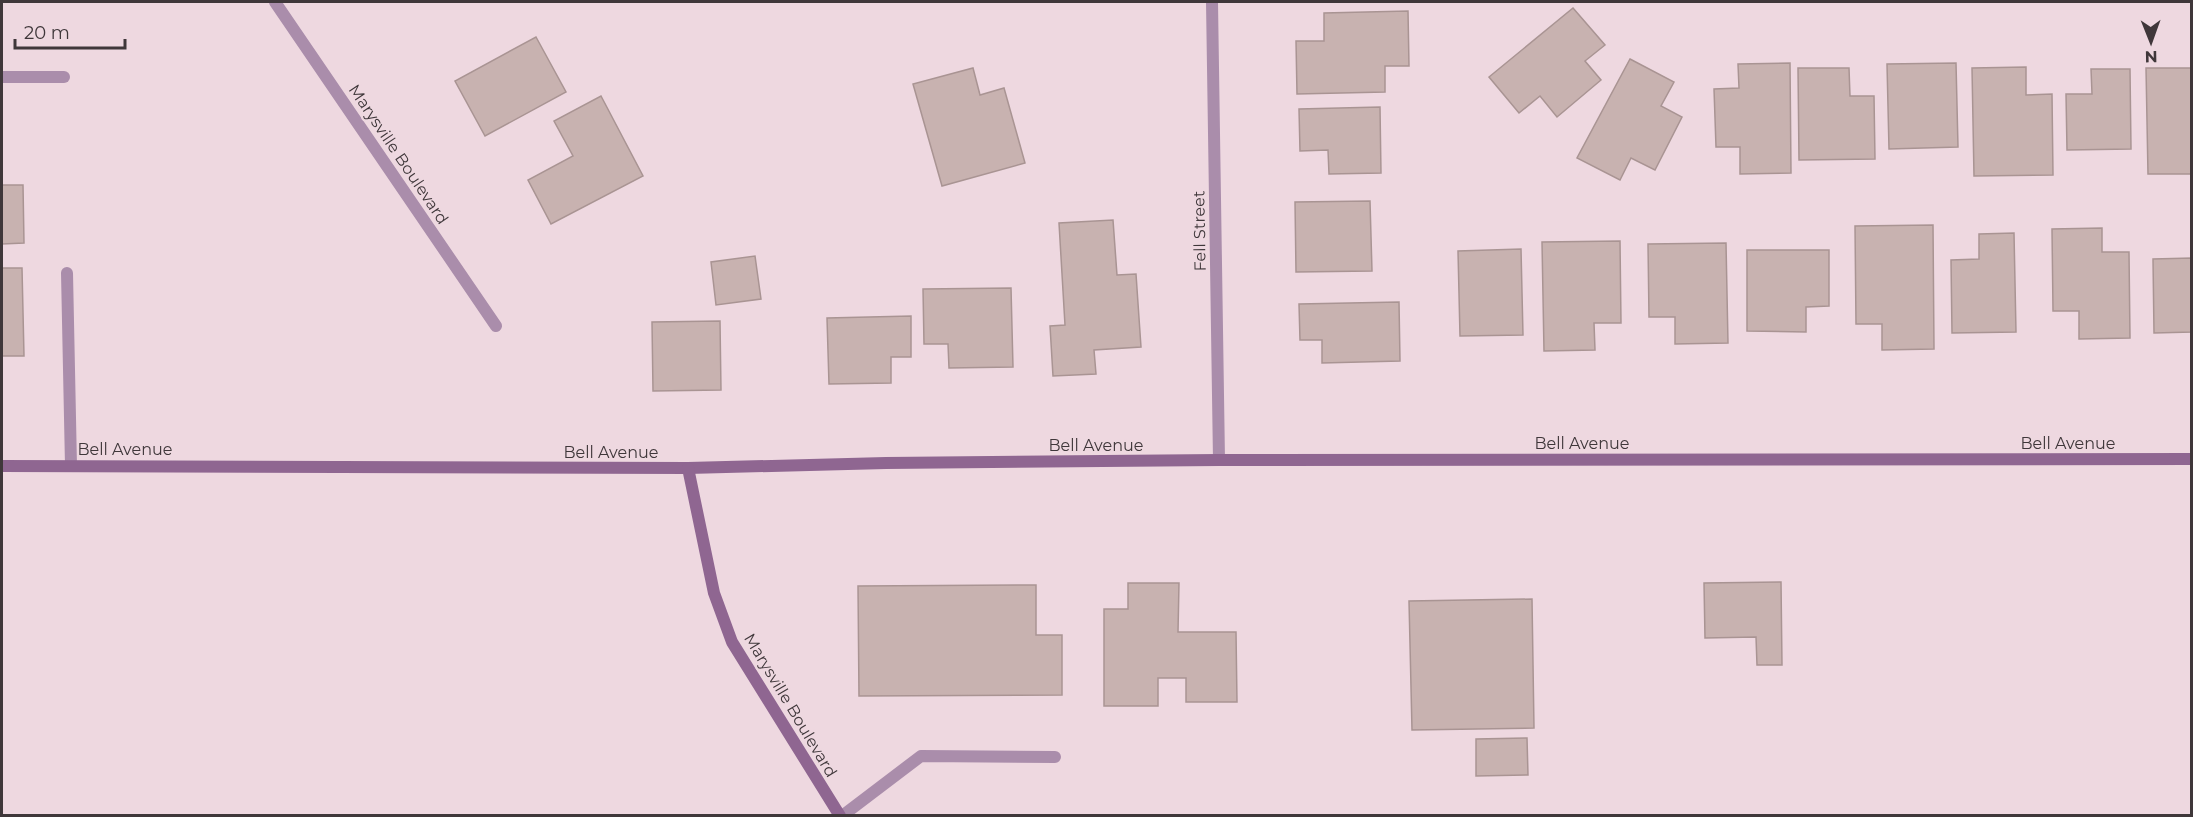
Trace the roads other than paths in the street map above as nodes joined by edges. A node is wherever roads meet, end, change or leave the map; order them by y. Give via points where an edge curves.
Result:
1 (275, 2) edge
2 (1212, 2) edge
3 (2, 77) edge
4 (64, 77) dead end
5 (67, 273) dead end
6 (496, 326) dead end
7 (2192, 459) edge
8 (1219, 460) junction
9 (2, 466) edge
10 (71, 466) junction
11 (688, 468) junction
12 (1055, 757) dead end
13 (841, 816) edge

1 - 6 street, Marysville Boulevard
2 - 8 street, Fell Street
3 - 4 street
5 - 10 street
7 - 8 main road, Bell Avenue
8 - 11 main road, Bell Avenue
9 - 10 main road, Bell Avenue
10 - 11 main road, Bell Avenue
11 - 13 main road, Marysville Boulevard via 714,593 732,642
12 - 13 street via 921,756

